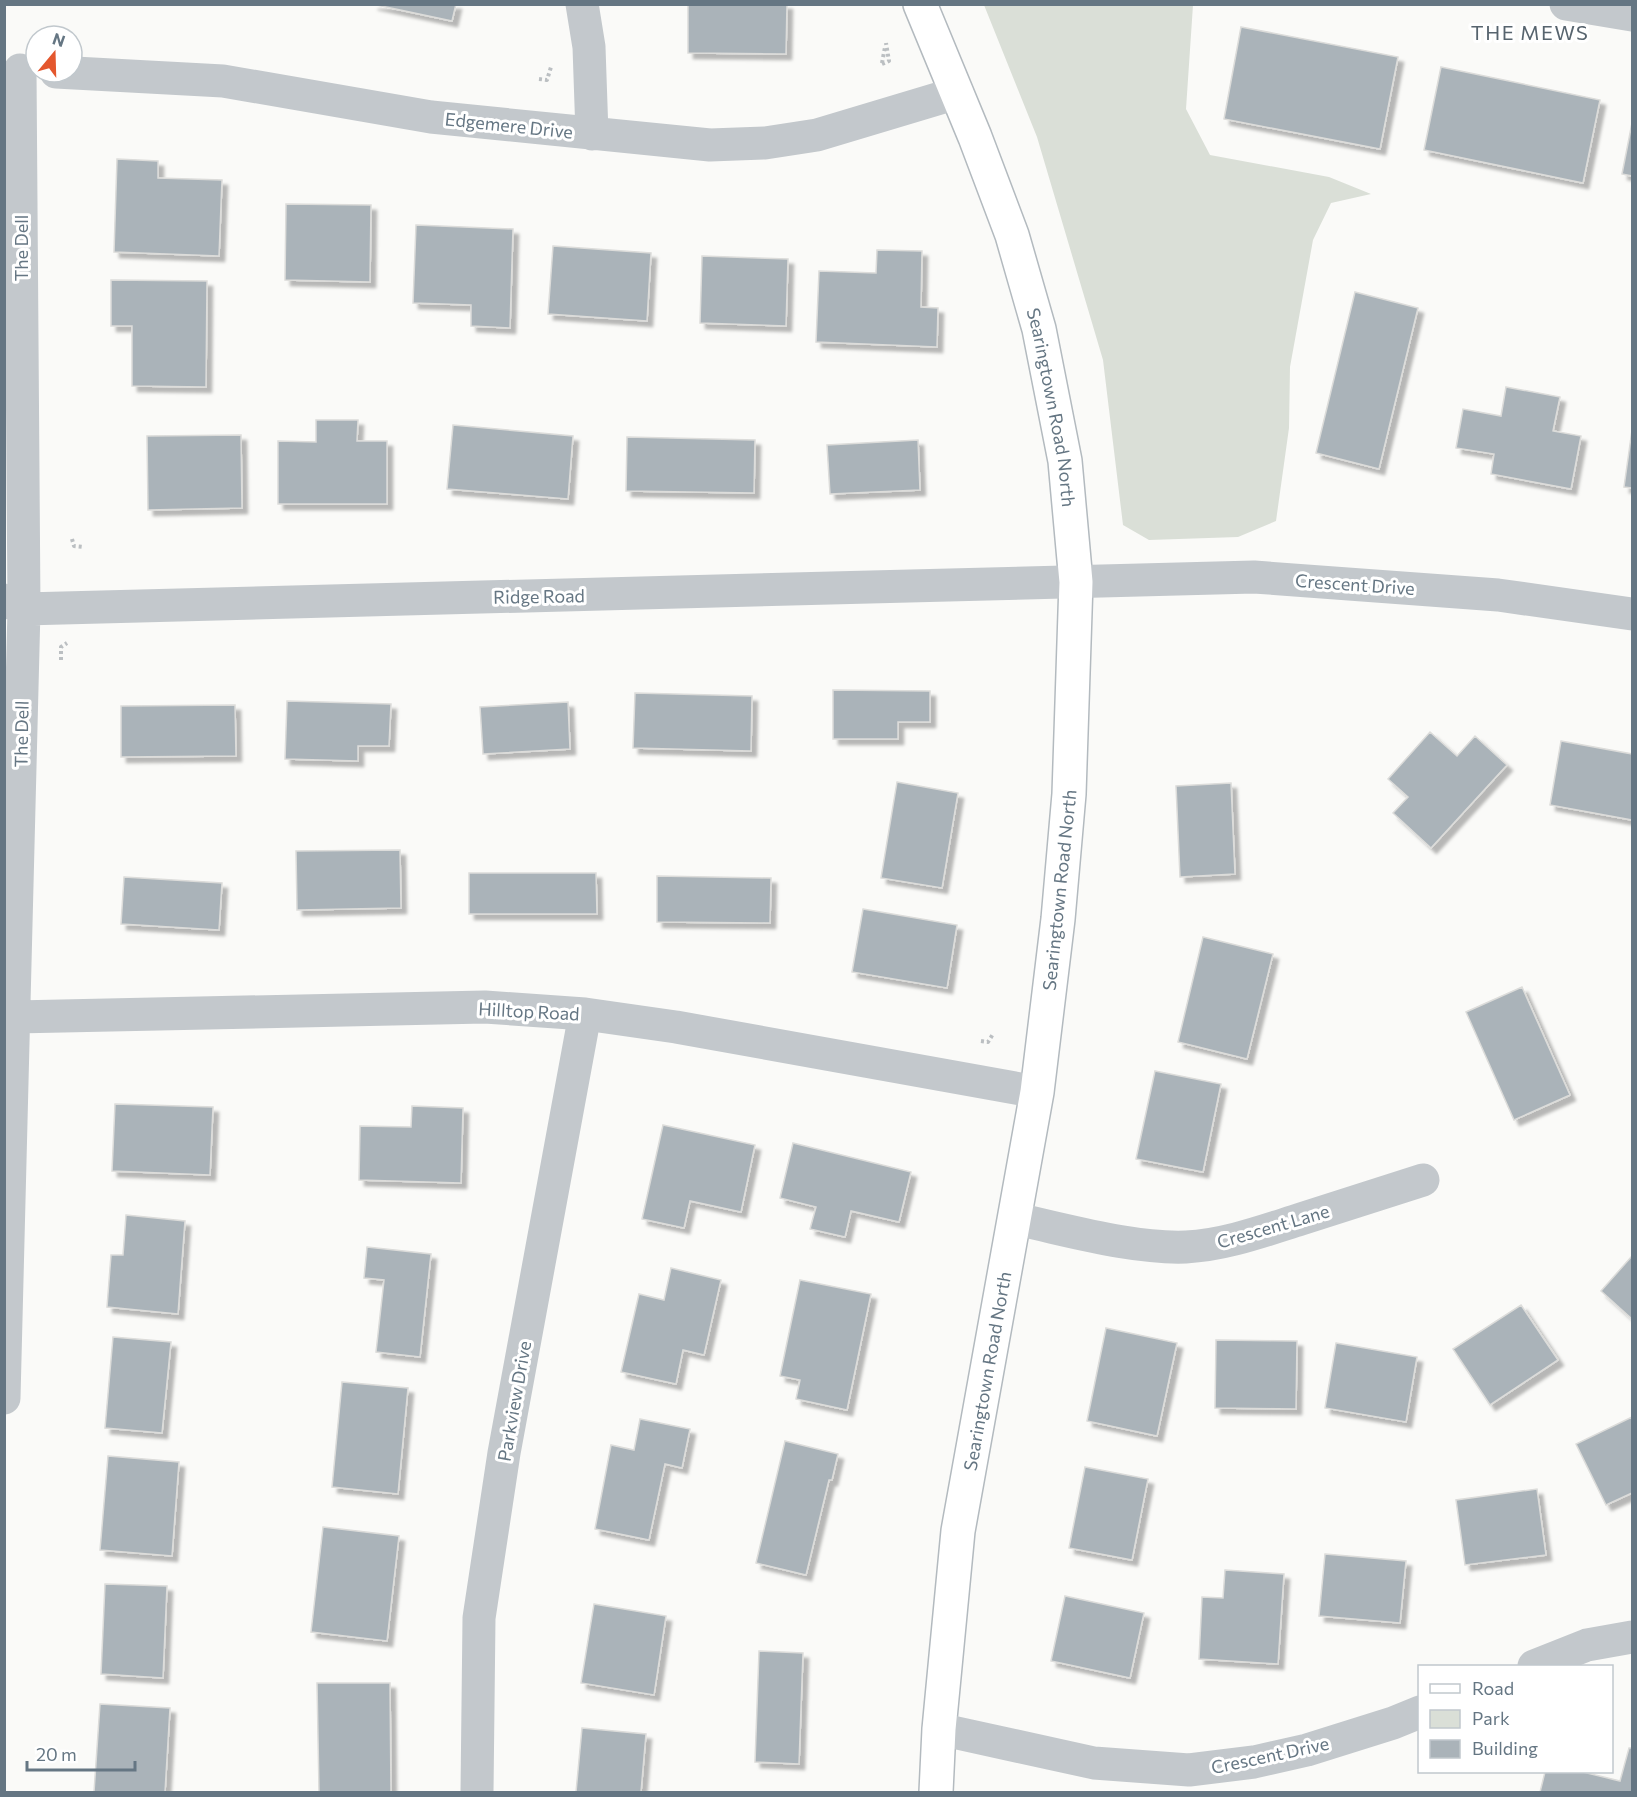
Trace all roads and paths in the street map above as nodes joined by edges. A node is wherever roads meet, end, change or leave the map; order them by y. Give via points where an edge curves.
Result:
1 (582, 4) edge
2 (920, 4) edge
3 (1566, 4) edge
4 (1632, 15) edge
5 (551, 67) dead end
6 (20, 70) edge
7 (84, 74) edge
8 (539, 80) dead end
9 (957, 93) junction
10 (592, 134) junction
11 (72, 539) dead end
12 (83, 547) dead end
13 (1076, 582) junction
14 (14, 604) edge
15 (1632, 614) edge
16 (61, 647) dead end
17 (61, 660) dead end
18 (585, 1014) junction
19 (15, 1017) junction
20 (993, 1034) dead end
21 (981, 1041) dead end
22 (1036, 1092) junction
23 (1422, 1180) dead end
24 (1015, 1220) junction
25 (4, 1398) edge
26 (1632, 1637) edge
27 (1537, 1665) edge
28 (1418, 1712) edge
29 (939, 1729) junction
30 (477, 1792) edge
31 (936, 1792) edge

1 - 10 street via 589,47
2 - 9 main road, Searingtown Road North
3 - 4 street
5 - 8 path via 547,80
6 - 14 street, The Dell
7 - 10 street, Edgemere Drive via 223,81 431,117
9 - 10 street, Edgemere Drive via 818,135 765,143 710,145
9 - 13 main road, Searingtown Road North via 1012,235 1039,329 1065,461
11 - 12 path via 74,546
13 - 14 street, Ridge Road
13 - 15 street, Crescent Drive via 1254,577 1498,595
13 - 22 main road, Searingtown Road North via 1069,794
14 - 19 street, The Dell
16 - 17 path
18 - 19 street, Hilltop Road via 485,1008
18 - 22 street, Hilltop Road
18 - 30 street, Parkview Drive via 504,1453 479,1618
19 - 25 street, The Dell
20 - 21 path via 988,1042
22 - 24 main road, Searingtown Road North
23 - 24 street, Crescent Lane via 1212,1245 1157,1246
24 - 29 main road, Searingtown Road North via 958,1531
26 - 27 street via 1587,1645
28 - 29 street, Crescent Drive via 1307,1750 1189,1770 1094,1763
29 - 31 main road, Searingtown Road North

